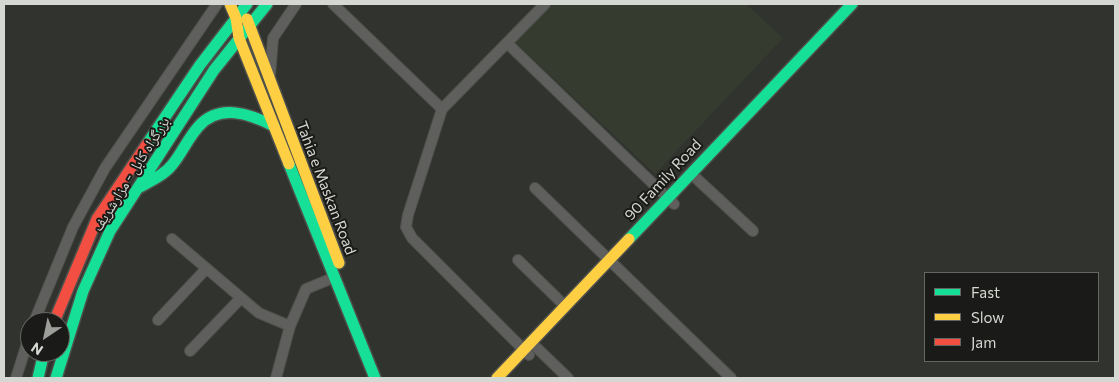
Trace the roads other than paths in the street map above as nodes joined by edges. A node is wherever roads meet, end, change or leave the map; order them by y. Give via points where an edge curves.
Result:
1 (217, 4) edge
2 (230, 4) edge
3 (267, 4) edge
4 (296, 4) edge
5 (333, 4) edge
6 (545, 4) edge
7 (852, 4) edge
8 (862, 4) edge
9 (245, 5) edge
10 (236, 18) junction
11 (248, 25) junction
12 (240, 38) junction
13 (508, 44) junction
14 (270, 82) junction
15 (442, 109) junction
16 (274, 126) junction
17 (697, 179) junction
18 (535, 188) dead end
19 (136, 190) junction
20 (671, 201) junction
21 (753, 231) dead end
22 (172, 239) dead end
23 (518, 260) dead end
24 (611, 262) junction
25 (206, 269) junction
26 (335, 277) junction
27 (241, 298) junction
28 (565, 306) junction
29 (38, 312) edge
30 (58, 312) edge
31 (158, 320) dead end
32 (290, 326) junction
33 (190, 351) dead end
34 (530, 351) junction
35 (21, 362) edge
36 (42, 362) edge
37 (16, 378) edge
38 (38, 378) edge
39 (56, 378) edge
40 (276, 378) edge
41 (375, 378) edge
42 (382, 378) edge
43 (497, 378) edge
44 (508, 378) edge
45 (568, 378) edge
46 (731, 378) edge

1 - 29 street via 105,168 73,227
2 - 10 main road, Tahia e Maskan Road
3 - 11 main road, بزرگراه کابل - مزارشریف
4 - 14 street via 273,38
5 - 15 street
6 - 13 street
7 - 20 main road, 90 Family Road
8 - 17 main road, 90 Family Road
9 - 10 main road, بزرگراه کابل - مزارشریف
9 - 11 main road, Tahia e Maskan Road
10 - 12 main road, Tahia e Maskan Road
10 - 30 main road, بزرگراه کابل - مزارشریف via 200,65 97,218
11 - 12 main road, بزرگراه کابل - مزارشریف
11 - 14 main road, Tahia e Maskan Road
12 - 16 main road, Tahia e Maskan Road
12 - 19 main road, بزرگراه کابل - مزارشریف via 214,70
13 - 15 street
13 - 20 street
14 - 42 main road, Tahia e Maskan Road
15 - 34 street via 406,227 412,238
16 - 19 main road via 240,111 225,111 210,117 199,126 166,171
16 - 26 main road, Tahia e Maskan Road
17 - 20 main road, 90 Family Road
17 - 21 street
18 - 24 street
19 - 39 main road, بزرگراه کابل - مزارشریف via 110,230 82,291
20 - 24 main road, 90 Family Road
22 - 25 street
23 - 28 street
24 - 28 main road, 90 Family Road
24 - 34 main road, 90 Family Road
24 - 46 street
25 - 27 street
25 - 31 street
26 - 32 street via 306,289
26 - 41 main road, Tahia e Maskan Road
27 - 32 street via 259,313
27 - 33 street
28 - 34 main road, 90 Family Road
32 - 40 street
34 - 43 main road, 90 Family Road
34 - 44 main road, 90 Family Road
34 - 45 street
35 - 37 street
36 - 38 main road

